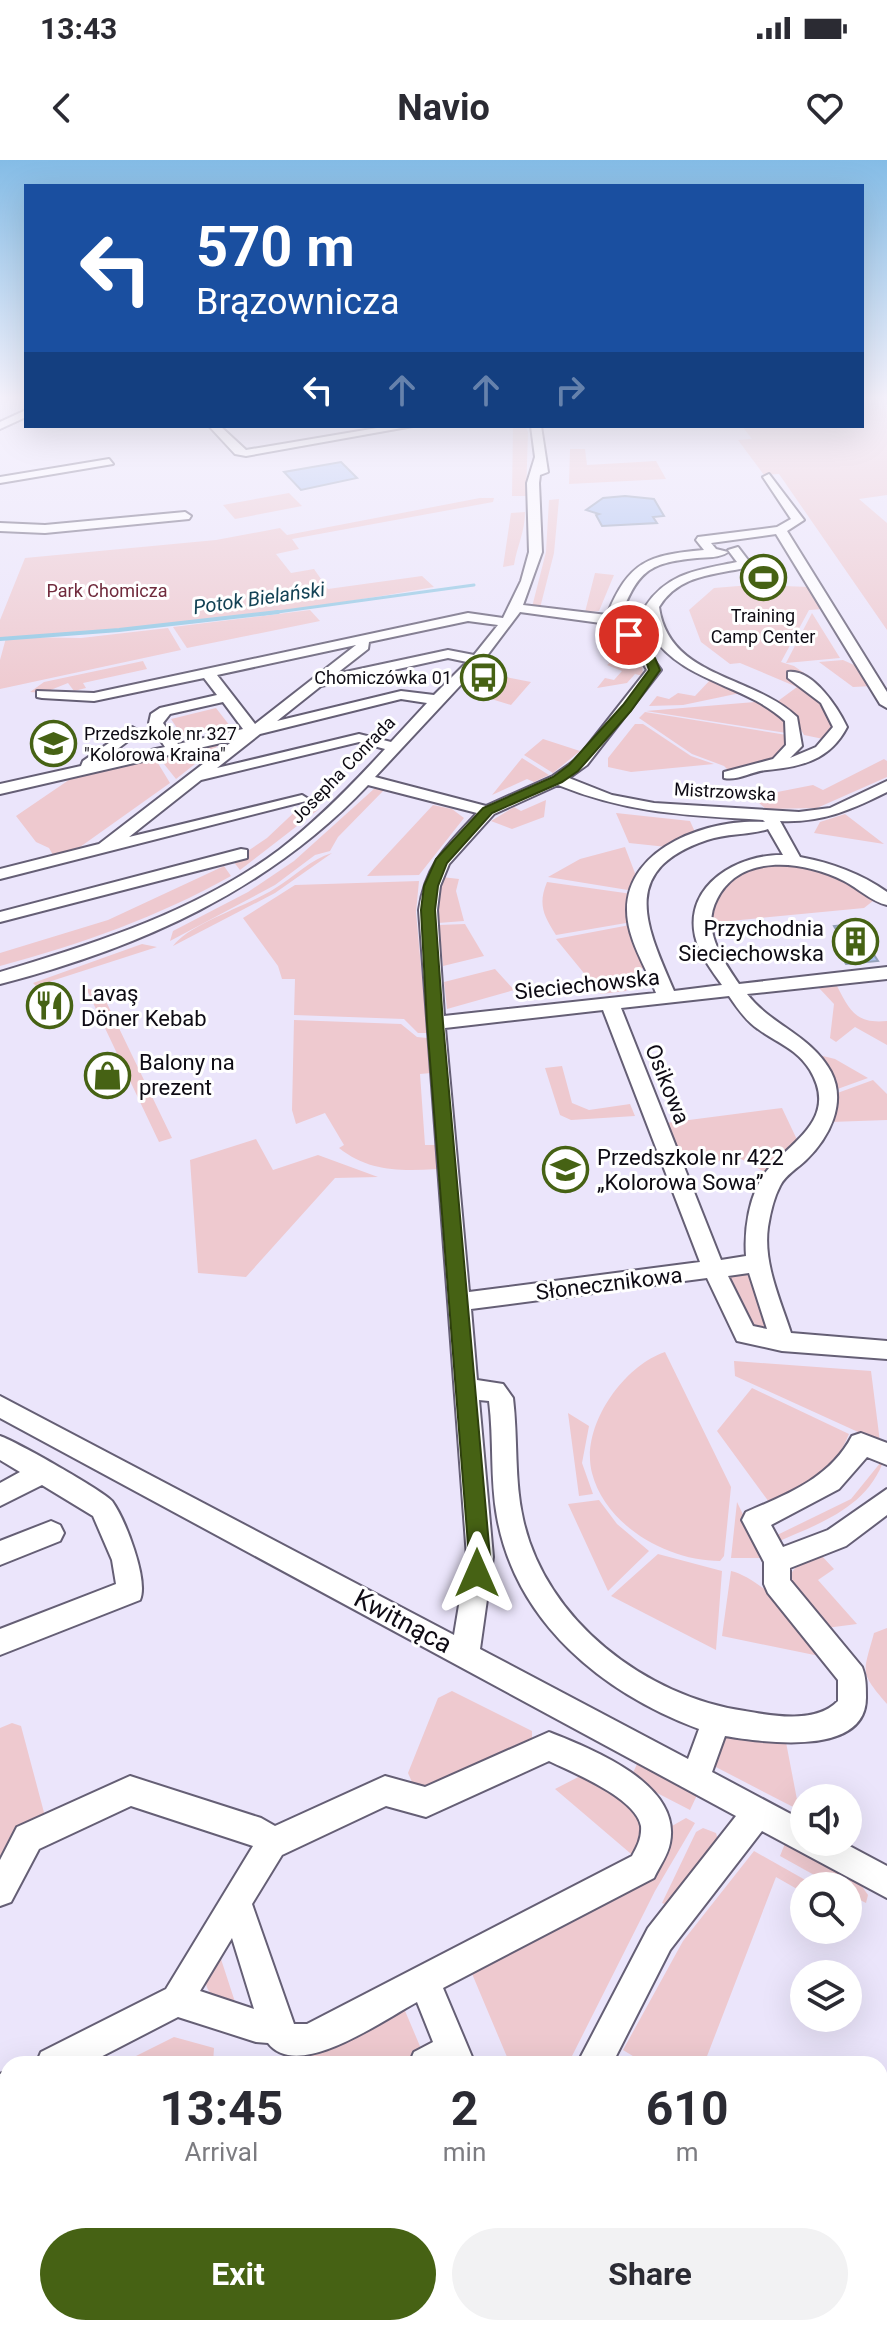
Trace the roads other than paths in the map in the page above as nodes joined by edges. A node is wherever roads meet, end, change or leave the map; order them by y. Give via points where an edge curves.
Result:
1 (542, 497) edge
2 (782, 497) edge
3 (185, 516) dead end
4 (0, 527) edge
5 (780, 530) junction
6 (713, 553) junction
7 (622, 597) junction
8 (656, 599) junction
9 (516, 608) junction
10 (612, 620) junction
11 (507, 622) junction
12 (655, 629) junction
13 (627, 633) junction
14 (361, 641) junction
15 (349, 657) junction
16 (476, 660) junction
17 (208, 673) junction
18 (363, 673) junction
19 (793, 675) dead end
20 (315, 683) junction
21 (42, 694) dead end
22 (821, 696) junction
23 (226, 697) junction
24 (437, 700) junction
25 (772, 701) junction
26 (887, 704) edge
27 (343, 709) junction
28 (132, 731) dead end
29 (253, 731) junction
30 (366, 739) junction
31 (235, 746) junction
32 (395, 747) junction
33 (174, 749) junction
34 (249, 764) junction
35 (766, 767) junction
36 (79, 770) junction
37 (729, 775) dead end
38 (194, 778) junction
39 (364, 779) junction
40 (558, 779) junction
41 (887, 786) edge
42 (0, 789) edge
43 (174, 794) junction
44 (335, 810) junction
45 (488, 811) junction
46 (772, 820) junction
47 (193, 826) junction
48 (105, 847) junction
49 (241, 854) dead end
50 (794, 861) junction
51 (0, 874) edge
52 (887, 900) edge
53 (0, 917) edge
54 (887, 973) edge
55 (0, 978) edge
56 (737, 990) junction
57 (668, 999) junction
58 (611, 1006) junction
59 (435, 1023) junction
60 (760, 1263) junction
61 (714, 1270) junction
62 (459, 1302) junction
63 (782, 1342) junction
64 (887, 1350) edge
65 (464, 1389) junction
66 (0, 1406) edge
67 (29, 1422) junction
68 (3, 1448) edge
69 (887, 1454) edge
70 (44, 1472) junction
71 (0, 1495) edge
72 (887, 1500) edge
73 (51, 1533) dead end
74 (0, 1553) edge
75 (777, 1561) junction
76 (0, 1642) edge
77 (465, 1654) junction
78 (716, 1721) junction
79 (695, 1778) junction
80 (758, 1812) junction
81 (790, 1829) edge
82 (271, 1844) junction
83 (838, 1856) edge
84 (887, 1883) edge
85 (0, 1891) edge
86 (236, 1902) junction
87 (425, 1983) junction
88 (177, 2000) junction
89 (276, 2027) junction
90 (68, 2056) edge
91 (444, 2056) edge
92 (598, 2056) edge

1 - 9 street, Josepha Conrada via 530,571
2 - 5 street via 802,526
3 - 4 street via 45,529
5 - 6 street via 702,540
5 - 26 street
6 - 7 street via 650,565 632,576
6 - 8 street via 736,550 745,564 678,579
7 - 8 street
7 - 10 street
8 - 12 street via 651,613
9 - 10 street
9 - 11 street, Josepha Conrada
10 - 13 street
11 - 14 street via 468,617
11 - 16 street, Josepha Conrada
12 - 13 street
12 - 25 street via 666,648 690,667
13 - 40 street via 651,661 654,674 582,762
14 - 15 street via 363,646
14 - 17 street
15 - 18 street
15 - 20 street
16 - 18 street via 448,654
16 - 24 street, Josepha Conrada
17 - 21 street via 94,697
17 - 23 street
18 - 20 street
19 - 22 street
20 - 29 street
22 - 25 street
22 - 35 street via 839,723 831,743 808,758
23 - 29 street
23 - 33 street via 156,717
24 - 27 street via 401,695
24 - 32 street, Josepha Conrada
25 - 35 street via 792,720 796,736 794,746
27 - 29 street
27 - 30 street
28 - 36 street
29 - 31 street
29 - 33 street
30 - 32 street
30 - 34 street
31 - 34 street
31 - 38 street
32 - 39 street, Josepha Conrada
33 - 36 street
34 - 38 street
35 - 37 street
36 - 42 street
38 - 43 street
39 - 44 street, Josepha Conrada
39 - 45 street
40 - 45 street
40 - 46 street, Mistrzowska via 634,805
41 - 46 street, Mistrzowska via 824,815
43 - 47 street
43 - 48 street
44 - 47 street via 302,800
44 - 55 street, Josepha Conrada via 277,859 211,900 140,933
45 - 59 street via 434,875 428,910
46 - 50 street
46 - 57 street via 702,834 670,851 646,878 635,909 638,926
47 - 48 street
48 - 51 street
49 - 53 street
50 - 52 street via 853,878
50 - 56 street via 734,869 707,902 705,941 717,967
54 - 56 street, Sieciechowska
56 - 57 street, Sieciechowska
56 - 60 street via 765,1025 789,1036 813,1062 827,1098 819,1131 770,1183 756,1230
57 - 58 street, Sieciechowska
58 - 59 street, Sieciechowska
58 - 61 street, Osikowa
59 - 62 street
60 - 61 street, Słonecznikowa
60 - 63 street
61 - 62 street, Słonecznikowa
61 - 63 street, Osikowa via 745,1334
62 - 65 street
63 - 64 street
65 - 77 street via 480,1557
65 - 78 street via 495,1391 501,1398 509,1519 528,1576 558,1622 607,1667 662,1699
66 - 67 street, Kwitnąca
67 - 68 street
67 - 77 street, Kwitnąca
68 - 70 street
69 - 75 street via 861,1443 856,1456 827,1485 755,1520
70 - 71 street
70 - 76 street via 102,1508 125,1560 131,1591
72 - 75 street via 837,1538
73 - 74 street
75 - 78 street via 777,1584 852,1676 852,1706 834,1723 795,1729
77 - 79 street, Kwitnąca
78 - 79 street
79 - 80 street, Kwitnąca
80 - 81 street, Kwitnąca
80 - 92 street via 659,1939
82 - 85 street via 261,1833 130,1791 28,1838
82 - 86 street
82 - 87 street via 385,1791 434,1800 549,1746 642,1797 656,1833 643,1867
83 - 84 street
86 - 88 street
86 - 89 street
87 - 89 street via 309,2041 286,2040
87 - 91 street
88 - 89 street via 256,2026
88 - 90 street

